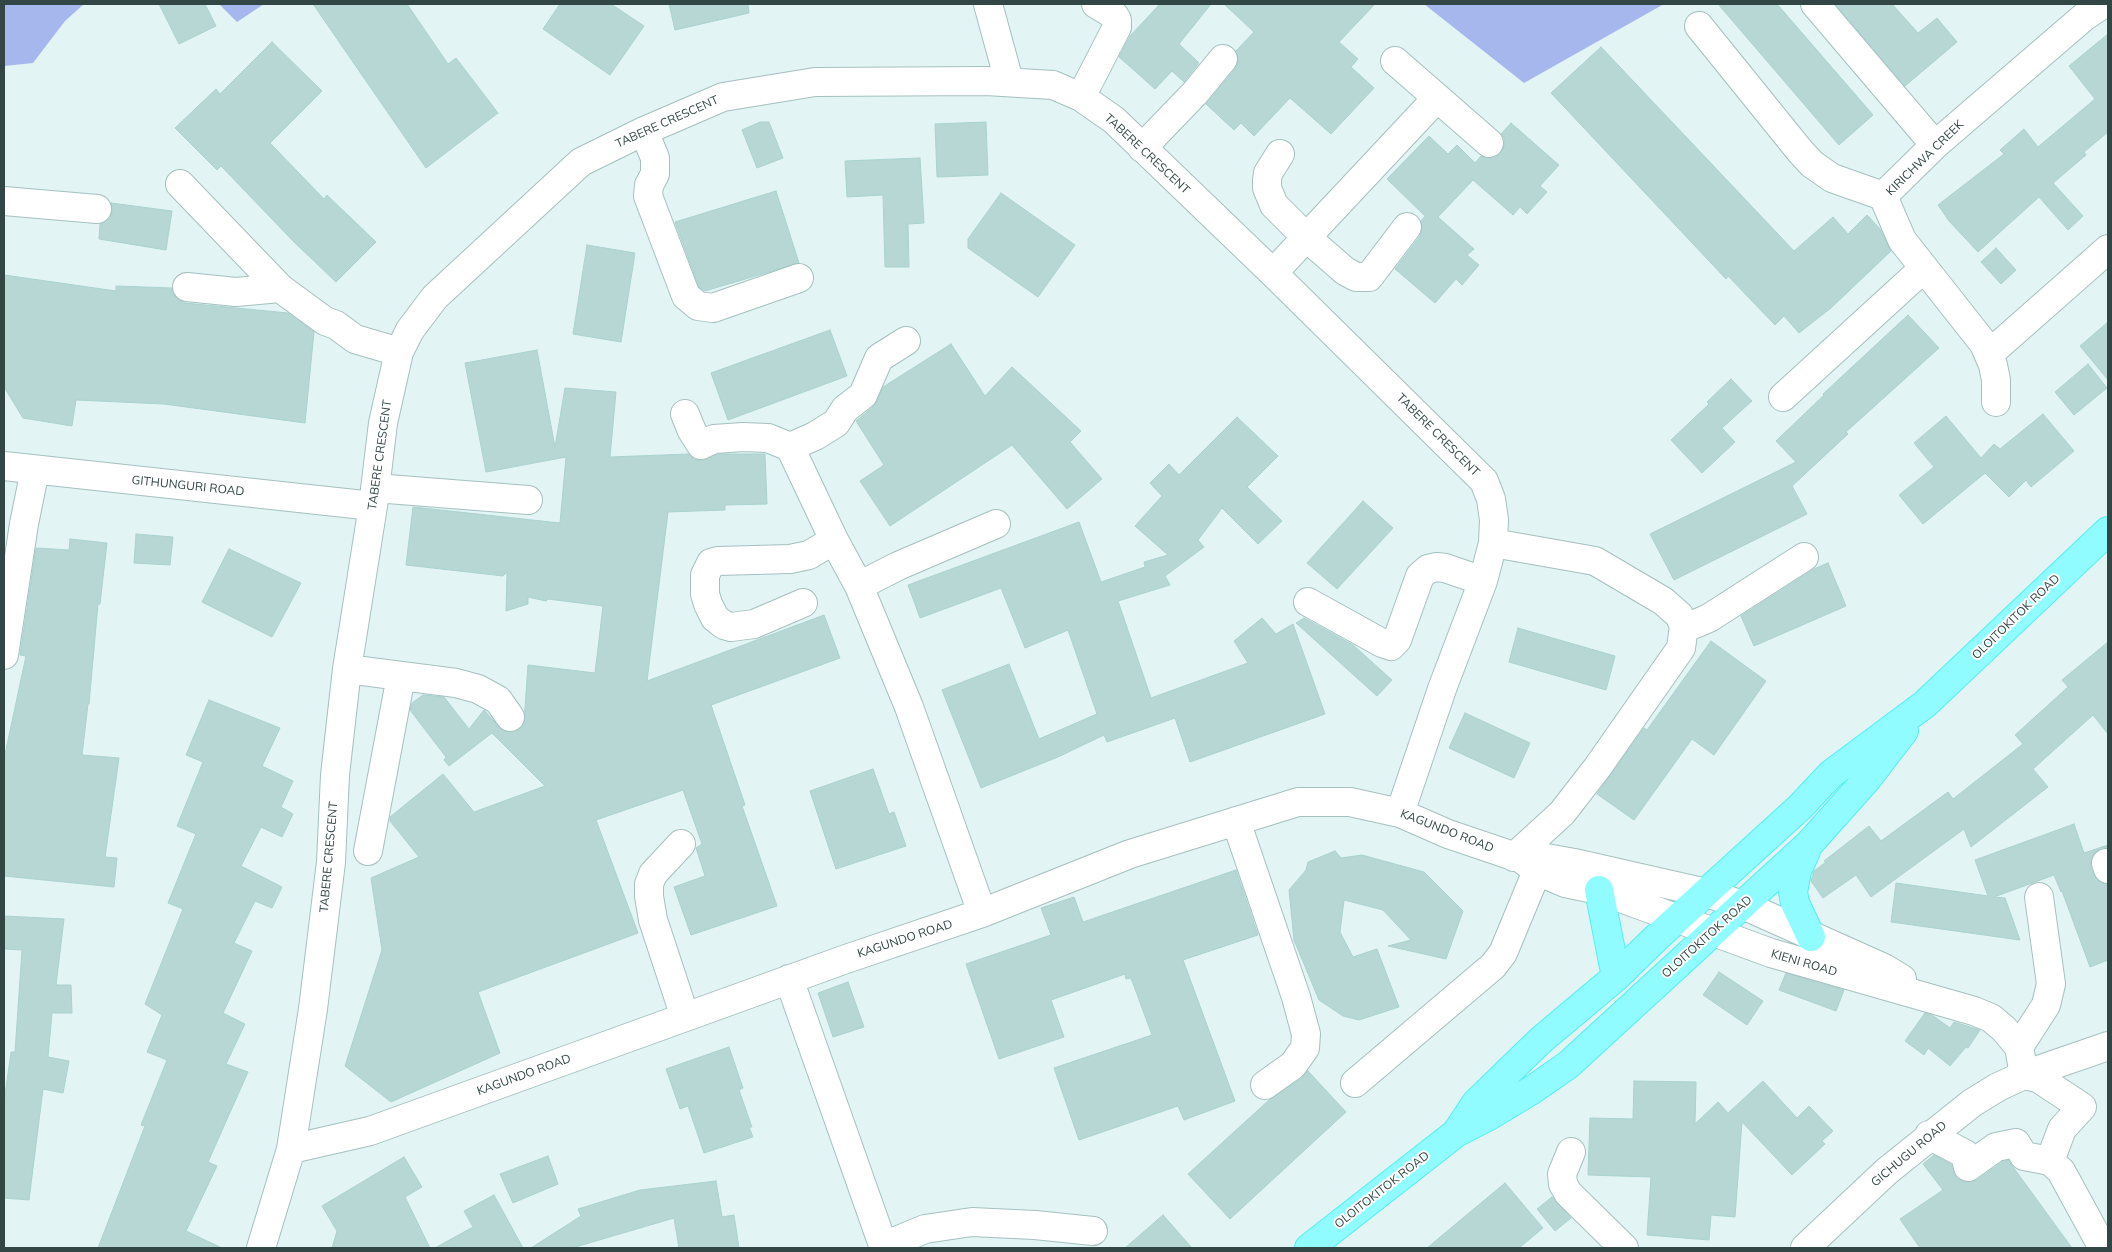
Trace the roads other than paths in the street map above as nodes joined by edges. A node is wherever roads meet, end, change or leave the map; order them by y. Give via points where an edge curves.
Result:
1 (988, 4) edge
2 (1096, 4) edge
3 (1815, 4) edge
4 (2103, 4) edge
5 (1699, 26) dead end
6 (1223, 59) dead end
7 (1395, 62) dead end
8 (1009, 81) junction
9 (1081, 97) junction
10 (1437, 98) junction
11 (644, 132) junction
12 (1489, 142) dead end
13 (1935, 145) junction
14 (1142, 148) junction
15 (1280, 154) dead end
16 (180, 184) dead end
17 (1883, 196) junction
18 (4, 201) edge
19 (97, 209) dead end
20 (1407, 227) dead end
21 (1307, 238) junction
22 (2108, 248) edge
23 (1924, 269) junction
24 (1273, 273) junction
25 (799, 278) dead end
26 (187, 287) dead end
27 (280, 288) junction
28 (906, 340) dead end
29 (399, 352) junction
30 (1989, 354) junction
31 (1783, 397) dead end
32 (1996, 402) dead end
33 (685, 414) dead end
34 (790, 447) junction
35 (4, 466) edge
36 (35, 470) junction
37 (374, 497) junction
38 (528, 500) dead end
39 (996, 524) dead end
40 (2108, 531) edge
41 (834, 540) junction
42 (1493, 542) junction
43 (1804, 557) dead end
44 (1483, 581) junction
45 (859, 586) junction
46 (1308, 602) dead end
47 (802, 603) dead end
48 (1684, 626) junction
49 (4, 655) edge
50 (347, 669) junction
51 (401, 676) junction
52 (1925, 704) junction
53 (510, 717) dead end
54 (1400, 812) junction
55 (1236, 821) junction
56 (1810, 842) junction
57 (681, 844) dead end
58 (368, 851) dead end
59 (1524, 862) junction
60 (1599, 890) junction
61 (1706, 893) junction
62 (2039, 897) dead end
63 (1743, 905) junction
64 (982, 913) junction
65 (1678, 919) junction
66 (1711, 932) junction
67 (1811, 937) junction
68 (1616, 977) junction
69 (789, 979) junction
70 (1934, 998) junction
71 (685, 1017) junction
72 (2108, 1046) edge
73 (2019, 1048) junction
74 (2024, 1075) junction
75 (1355, 1083) dead end
76 (1265, 1085) dead end
77 (1456, 1133) junction
78 (1930, 1135) junction
79 (291, 1149) junction
80 (1571, 1152) dead end
81 (2050, 1161) junction
82 (1092, 1231) dead end
83 (884, 1247) edge
84 (260, 1248) edge
85 (1309, 1248) edge
86 (1624, 1248) edge
87 (1805, 1248) edge
88 (2103, 1248) edge

1 - 8 street
2 - 9 street via 1114,15 1117,27
3 - 13 street
4 - 13 street, KIRICHWA CREEK
5 - 17 street via 1812,164 1832,178
6 - 14 street
7 - 10 street
8 - 9 street, TABERE CRESCENT via 1053,85
8 - 11 street, TABERE CRESCENT via 815,82 723,97
9 - 14 street, TABERE CRESCENT via 1114,120
10 - 12 street
10 - 21 street
11 - 25 street via 656,158 648,196 686,296 698,306 713,308
11 - 29 street, TABERE CRESCENT via 581,162 435,297 410,330
13 - 17 street, KIRICHWA CREEK
14 - 24 street, TABERE CRESCENT
15 - 21 street via 1268,173 1267,188 1274,204
16 - 27 street
17 - 23 street, KIRICHWA CREEK via 1902,240
18 - 19 street
20 - 21 street via 1366,278 1345,271
21 - 24 street
22 - 30 street
23 - 30 street, KIRICHWA CREEK
23 - 31 street
24 - 42 street, TABERE CRESCENT via 1484,481 1491,499
26 - 27 street via 236,292
27 - 29 street via 355,339
28 - 34 street via 879,358 863,396 844,409 836,423
29 - 37 street, TABERE CRESCENT via 382,423
30 - 32 street, KIRICHWA CREEK via 1996,380
33 - 34 street via 702,445 714,440 743,437 768,438
34 - 41 street
35 - 36 street, GITHUNGURI ROAD
36 - 37 street, GITHUNGURI ROAD
36 - 49 street
37 - 38 street, GITHUNGURI ROAD
37 - 50 street, TABERE CRESCENT
39 - 45 street
40 - 52 main road, OLOITOKITOK ROAD
41 - 45 street
41 - 47 street via 809,555 718,561 711,563 705,575 708,604 715,618 724,625 754,624
42 - 44 street, TABERE CRESCENT
42 - 48 street via 1595,561 1663,601
43 - 48 street via 1709,618
44 - 46 street via 1446,568 1428,569 1420,576 1397,640 1391,646
44 - 54 street, TABERE CRESCENT
45 - 64 street via 909,707
48 - 59 street via 1681,648 1597,768
50 - 51 street
50 - 79 street, TABERE CRESCENT via 331,862 313,1010
51 - 53 street via 478,689 498,700
51 - 58 street
52 - 56 main road, OLOITOKITOK ROAD via 1868,778
52 - 61 main road, OLOITOKITOK ROAD via 1832,774
54 - 55 street, KAGUNDO ROAD via 1350,802 1298,802
54 - 59 street, KAGUNDO ROAD
55 - 64 street, KAGUNDO ROAD via 1130,854
55 - 76 street via 1306,1034 1305,1048 1292,1065
56 - 63 main road, OLOITOKITOK ROAD
56 - 67 main road via 1797,871 1793,892
57 - 71 street via 653,874 648,896
59 - 60 street, KAGUNDO ROAD via 1565,882
59 - 61 street, KAGUNDO ROAD via 1541,857
59 - 75 street via 1503,953 1493,966
60 - 65 street, KAGUNDO ROAD
60 - 68 main road
61 - 63 street, KIENI ROAD
61 - 65 main road, OLOITOKITOK ROAD
62 - 73 street via 2051,984 2046,1005
63 - 66 main road, OLOITOKITOK ROAD
63 - 67 street, KIENI ROAD
64 - 69 street, KAGUNDO ROAD
65 - 66 street, KIENI ROAD
65 - 68 main road, OLOITOKITOK ROAD
66 - 70 street, KIENI ROAD via 1771,953
66 - 77 main road, OLOITOKITOK ROAD via 1568,1065 1532,1090
67 - 70 street, KIENI ROAD via 1884,968
68 - 77 main road, OLOITOKITOK ROAD via 1541,1040 1489,1090
69 - 71 street, KAGUNDO ROAD
69 - 83 street
70 - 73 street, KIENI ROAD via 1991,1018
71 - 79 street, KAGUNDO ROAD via 370,1130
72 - 74 street
73 - 74 street, KIENI ROAD
74 - 78 street, GICHUGU ROAD via 1972,1103
74 - 81 street via 2038,1078 2082,1108 2062,1130
77 - 85 main road, OLOITOKITOK ROAD
78 - 81 street via 1965,1154 1968,1167 1996,1148 2016,1143 2024,1156
78 - 87 street, GICHUGU ROAD
79 - 84 street, TABERE CRESCENT
80 - 86 street via 1562,1174 1563,1184 1568,1193
81 - 88 street via 2061,1171
82 - 83 street via 972,1222 925,1229

